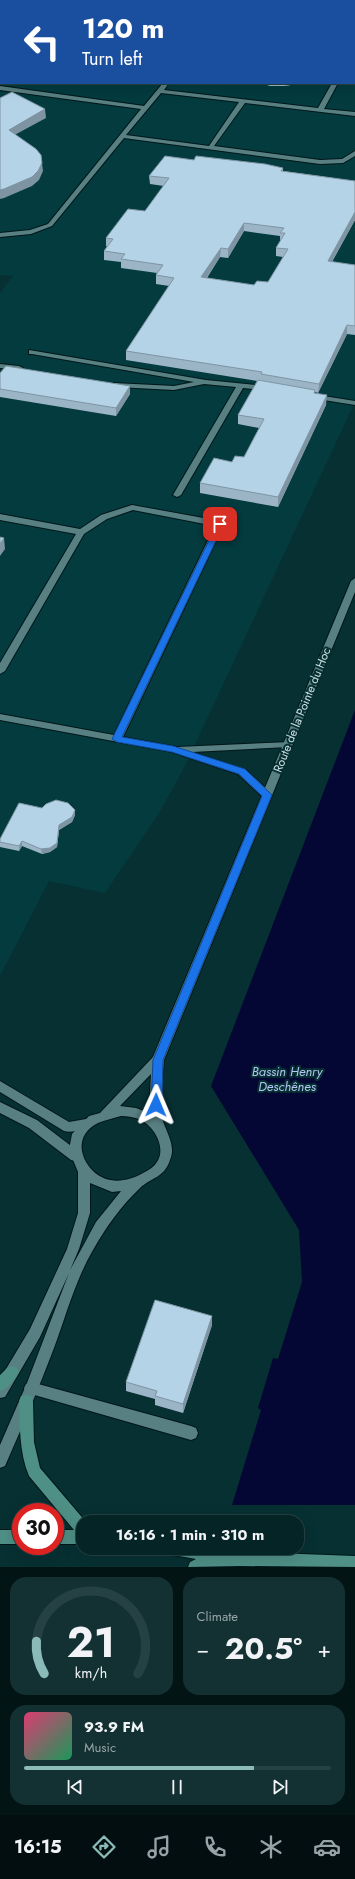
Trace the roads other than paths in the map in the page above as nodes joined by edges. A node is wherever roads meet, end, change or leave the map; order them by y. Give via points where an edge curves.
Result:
1 (165, 84) edge
2 (334, 84) edge
3 (0, 88) edge
4 (160, 90) junction
5 (243, 101) junction
6 (146, 108) junction
7 (320, 110) junction
8 (355, 114) edge
9 (122, 136) junction
10 (210, 148) junction
11 (355, 153) edge
12 (0, 235) edge
13 (32, 352) dead end
14 (0, 366) edge
15 (24, 369) edge
16 (206, 382) junction
17 (110, 383) edge
18 (241, 385) junction
19 (272, 389) edge
20 (302, 394) edge
21 (355, 403) edge
22 (177, 495) dead end
23 (0, 517) edge
24 (81, 532) junction
25 (355, 581) edge
26 (0, 671) edge
27 (0, 717) edge
28 (117, 739) junction
29 (288, 744) junction
30 (173, 749) junction
31 (267, 795) junction
32 (158, 1060) junction
33 (0, 1086) edge
34 (0, 1108) edge
35 (106, 1113) junction
36 (86, 1124) junction
37 (160, 1129) junction
38 (75, 1156) junction
39 (84, 1172) junction
40 (136, 1185) junction
41 (12, 1372) junction
42 (0, 1385) edge
43 (0, 1392) edge
44 (29, 1395) junction
45 (192, 1433) dead end
46 (0, 1461) edge
47 (76, 1521) edge
48 (0, 1537) edge
49 (12, 1537) edge
50 (64, 1537) edge
51 (76, 1537) edge
52 (217, 1555) edge
53 (245, 1559) junction
54 (355, 1563) edge
55 (195, 1567) edge

1 - 4 street
2 - 7 street
3 - 6 street
4 - 5 street
4 - 6 street
5 - 7 street
5 - 10 street
6 - 9 street
7 - 8 street
9 - 10 street
9 - 12 street via 50,225 31,232
10 - 11 street via 320,162 343,161
13 - 16 street
14 - 15 street
16 - 17 street via 174,388 148,388
16 - 18 street
18 - 19 street
18 - 22 street
20 - 21 street
23 - 24 street
24 - 26 street
24 - 28 street via 104,517 132,507 220,524
25 - 29 street, Route de la Pointe du Hoc
27 - 28 street
28 - 30 street
29 - 30 street
29 - 31 street, Route de la Pointe du Hoc
30 - 31 street via 242,772
31 - 32 street, Route de la Pointe du Hoc
32 - 35 street, Route de la Pointe du Hoc
32 - 37 street, Route de la Pointe du Hoc via 155,1114
33 - 36 street via 68,1127
34 - 38 street via 33,1124
35 - 36 street
35 - 37 street via 137,1113 150,1119
36 - 38 street via 75,1145
37 - 40 street via 165,1139 164,1161 157,1171
38 - 39 street
39 - 40 street via 98,1183 116,1187
39 - 41 street via 84,1213 73,1249 35,1333
40 - 44 street via 116,1204 83,1253
41 - 42 main road
41 - 43 street
44 - 45 street
44 - 46 street
44 - 47 main road via 27,1442 34,1471
48 - 49 main road
50 - 51 main road
52 - 53 main road
53 - 54 main road
53 - 55 main road

